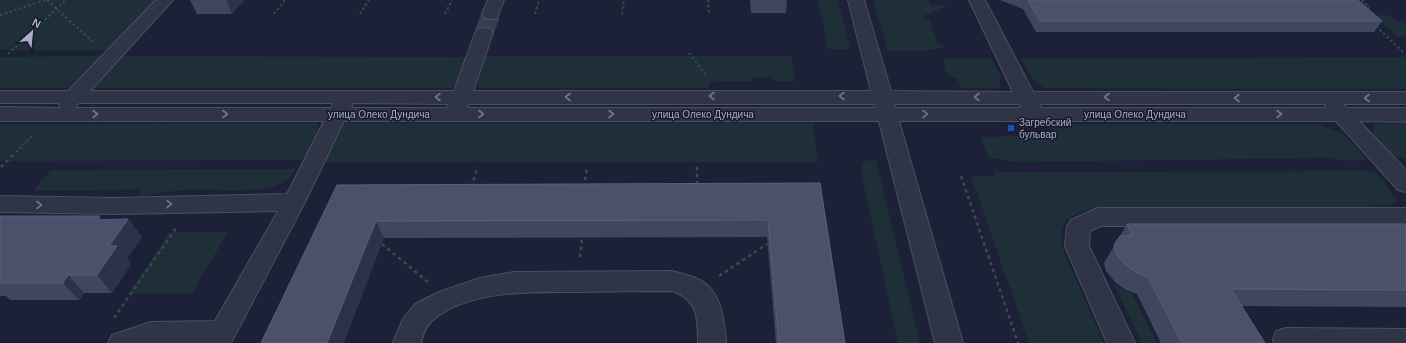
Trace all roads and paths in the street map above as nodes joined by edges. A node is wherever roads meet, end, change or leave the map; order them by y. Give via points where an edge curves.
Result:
1 (46, 0) edge
2 (66, 0) edge
3 (166, 0) edge
4 (285, 0) edge
5 (369, 0) edge
6 (452, 0) edge
7 (539, 0) edge
8 (624, 0) edge
9 (708, 0) edge
10 (856, 0) edge
11 (977, 0) edge
12 (1362, 0) edge
13 (57, 9) junction
14 (274, 14) dead end
15 (360, 14) dead end
16 (446, 14) dead end
17 (535, 14) dead end
18 (622, 14) dead end
19 (708, 14) dead end
20 (0, 15) edge
21 (1365, 16) edge
22 (1375, 25) edge
23 (484, 33) tunnel mouth
24 (95, 44) dead end
25 (689, 53) dead end
26 (8, 54) dead end
27 (1405, 54) dead end
28 (708, 78) dead end
29 (74, 96) junction
30 (0, 97) edge
31 (1325, 98) junction
32 (1406, 98) edge
33 (342, 105) junction
34 (459, 105) junction
35 (884, 105) junction
36 (1030, 106) junction
37 (0, 114) edge
38 (58, 114) junction
39 (1341, 114) junction
40 (1406, 115) edge
41 (33, 135) dead end
42 (0, 167) edge
43 (478, 167) dead end
44 (697, 167) dead end
45 (587, 168) dead end
46 (961, 176) dead end
47 (1406, 184) edge
48 (584, 188) edge
49 (469, 194) edge
50 (697, 194) edge
51 (294, 202) junction
52 (0, 204) edge
53 (1406, 218) edge
54 (180, 221) dead end
55 (382, 244) dead end
56 (767, 244) edge
57 (697, 291) junction
58 (448, 298) junction
59 (116, 316) dead end
60 (220, 338) edge
61 (1406, 341) edge
62 (122, 343) edge
63 (407, 343) edge
64 (712, 343) edge
65 (949, 343) edge
66 (1018, 343) edge
67 (1121, 343) edge
68 (1289, 343) edge

1 - 13 path
1 - 20 path
2 - 13 path
3 - 29 street
4 - 14 path
5 - 15 path
6 - 16 path
7 - 17 path
8 - 18 path
9 - 19 path
10 - 35 street
11 - 36 street
12 - 21 path via 1369,7
13 - 24 path
13 - 26 path
22 - 27 path
23 - 34 street
25 - 28 path
29 - 30 street, улица Олеко Дундича
29 - 33 street, улица Олеко Дундича
29 - 38 street
32 -> 31 street, улица Олеко Дундича
31 -> 36 street, улица Олеко Дундича
31 - 39 street
33 - 34 street, улица Олеко Дундича
38 -> 33 street, улица Олеко Дундича
33 - 51 street
34 - 35 street, улица Олеко Дундича
35 - 36 street, улица Олеко Дундича
35 - 65 street
36 -> 39 street, улица Олеко Дундича
37 - 38 street, улица Олеко Дундича
39 - 40 street, улица Олеко Дундича
39 - 47 street
41 - 42 path
43 - 49 path
44 - 50 path
45 - 48 path
46 - 66 path
52 -> 51 street via 114,206
51 - 60 street
53 - 67 street via 1098,217 1079,226 1077,246
54 - 59 path
55 - 58 path
56 - 57 path
57 - 58 street via 672,281 514,282 480,288
57 - 64 street via 712,327
58 - 63 street via 424,312 412,327
60 - 62 street via 150,333
61 - 68 street via 1286,339

